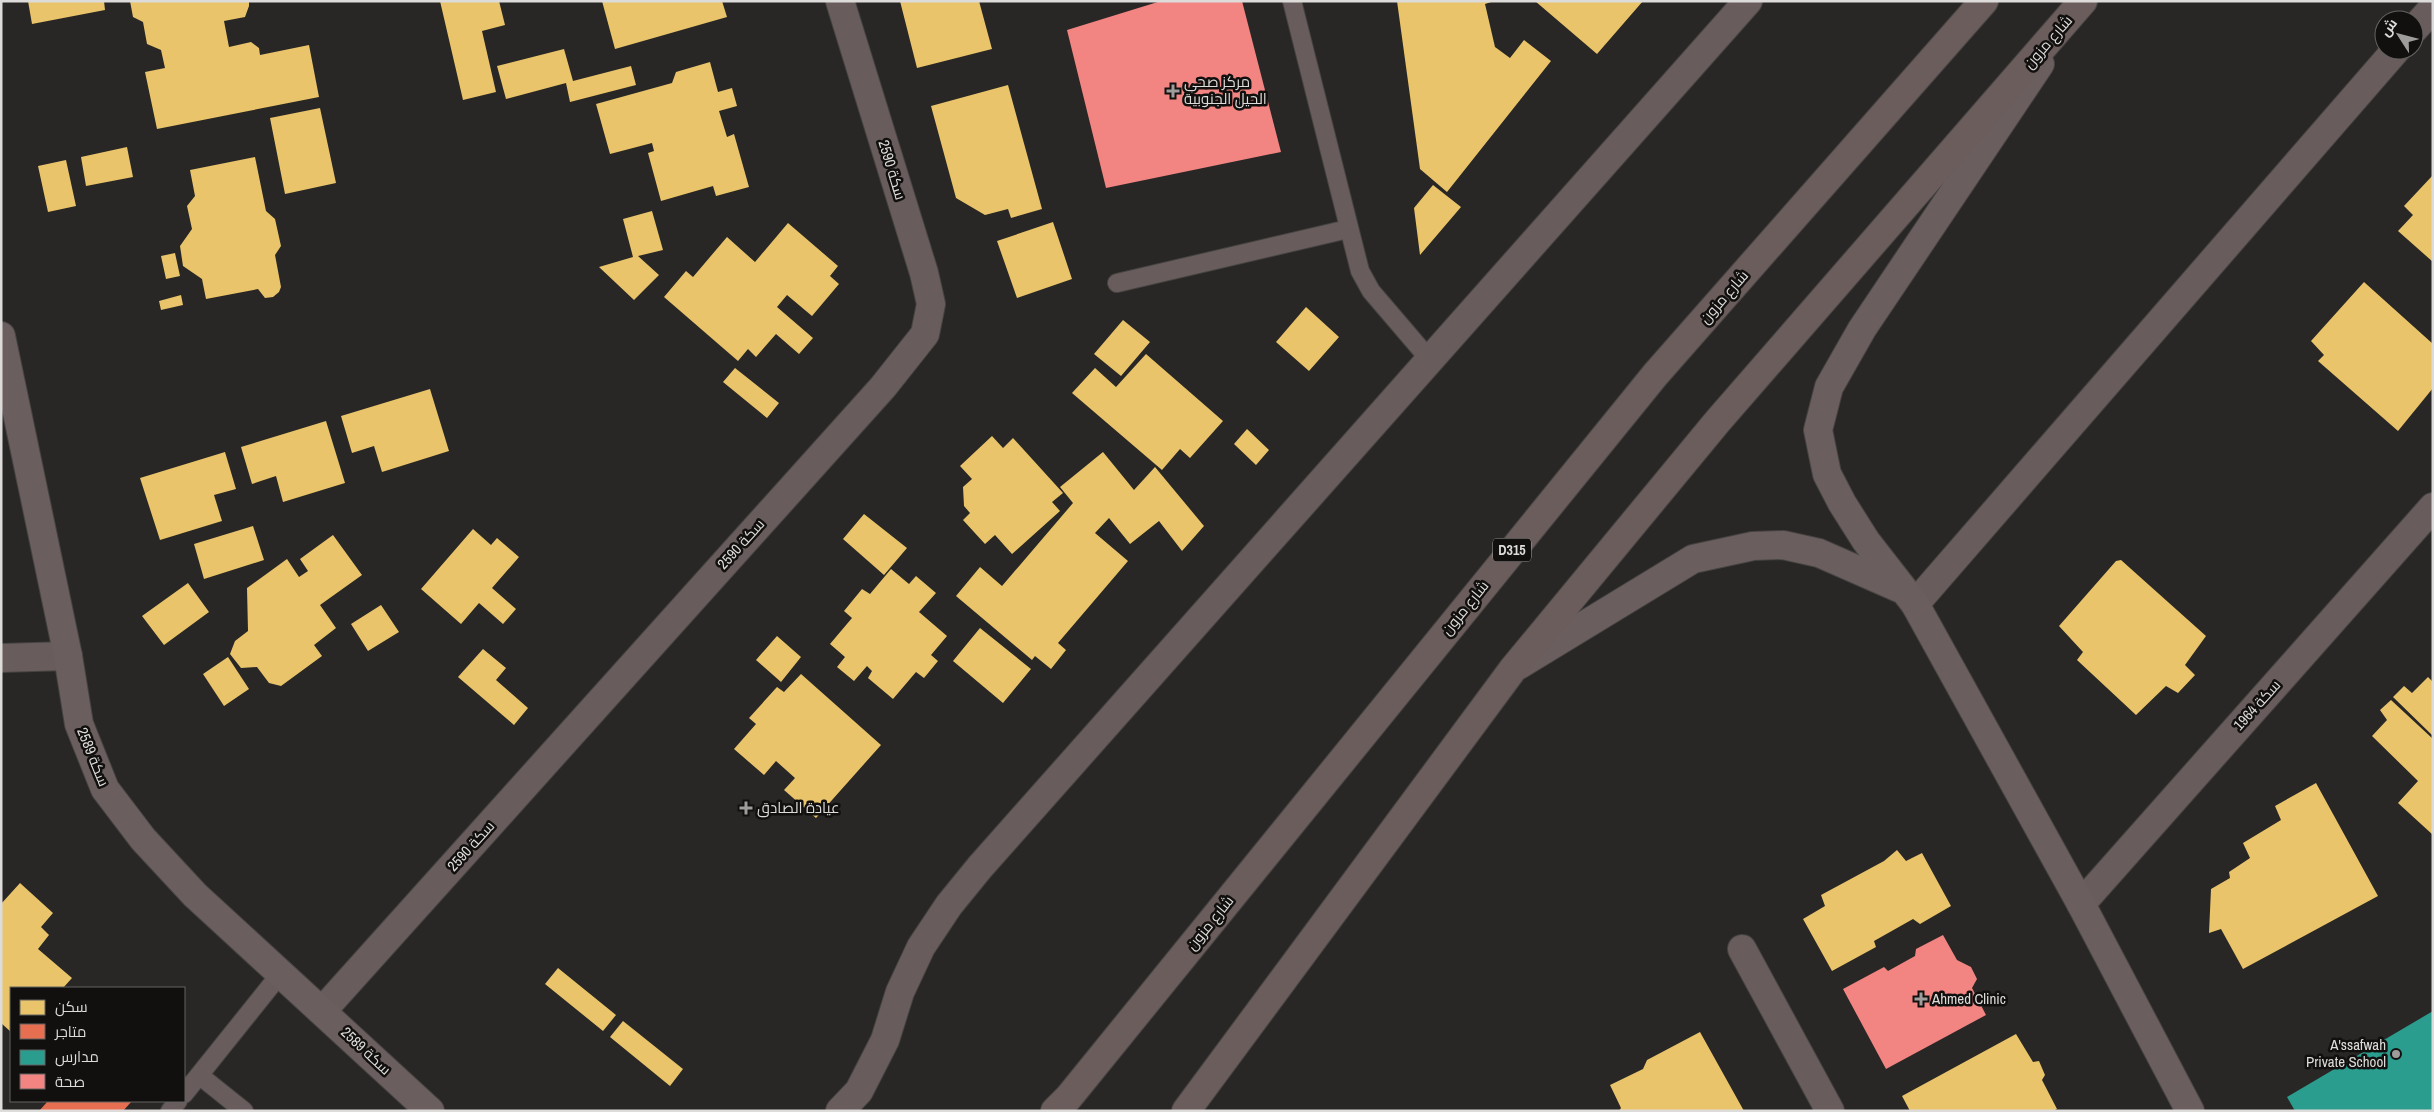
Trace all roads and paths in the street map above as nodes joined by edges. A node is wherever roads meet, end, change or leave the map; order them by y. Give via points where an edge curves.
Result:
1 (840, 1) edge
2 (1292, 1) edge
3 (1748, 1) edge
4 (1984, 1) edge
5 (2081, 4) edge
6 (2433, 8) edge
7 (2424, 18) edge
8 (2387, 60) edge
9 (1348, 229) junction
10 (1116, 283) dead end
11 (1, 336) edge
12 (1430, 360) junction
13 (6, 380) edge
14 (2433, 507) edge
15 (1910, 597) junction
16 (68, 656) junction
17 (1, 658) edge
18 (1514, 669) junction
19 (2081, 904) junction
20 (1742, 949) dead end
21 (281, 973) junction
22 (323, 1010) junction
23 (199, 1075) junction
24 (185, 1093) edge
25 (244, 1111) edge
26 (430, 1111) edge
27 (840, 1111) edge
28 (1055, 1111) edge
29 (1186, 1111) edge
30 (1830, 1111) edge
31 (2190, 1111) edge

1 - 22 street, سكة 2590 via 924,273 931,304 925,334 883,386
2 - 9 lane
3 - 12 street
4 - 28 main road, شارع مزون / D315 via 1655,375
5 - 15 street via 1862,329 1829,387 1818,430 1827,474 1866,541
5 - 18 main road, شارع مزون via 1717,422
6 - 7 street
8 - 15 street
9 - 10 lane
9 - 12 lane via 1360,271 1371,291
11 - 13 street, سكة 2589
12 - 27 street via 948,905 921,947 900,992 885,1040 863,1083
13 - 16 street, سكة 2589
14 - 19 street, سكة 1964
15 - 18 street via 1819,553 1783,546 1753,546 1693,559
15 - 19 street
16 - 17 street
16 - 21 street, سكة 2589 via 79,724 105,789 142,839 194,895
18 - 29 main road, شارع مزون
19 - 31 street
20 - 30 street
21 - 22 street, سكة 2589
21 - 23 lane
22 - 26 street, سكة 2589
23 - 24 lane
23 - 25 lane

